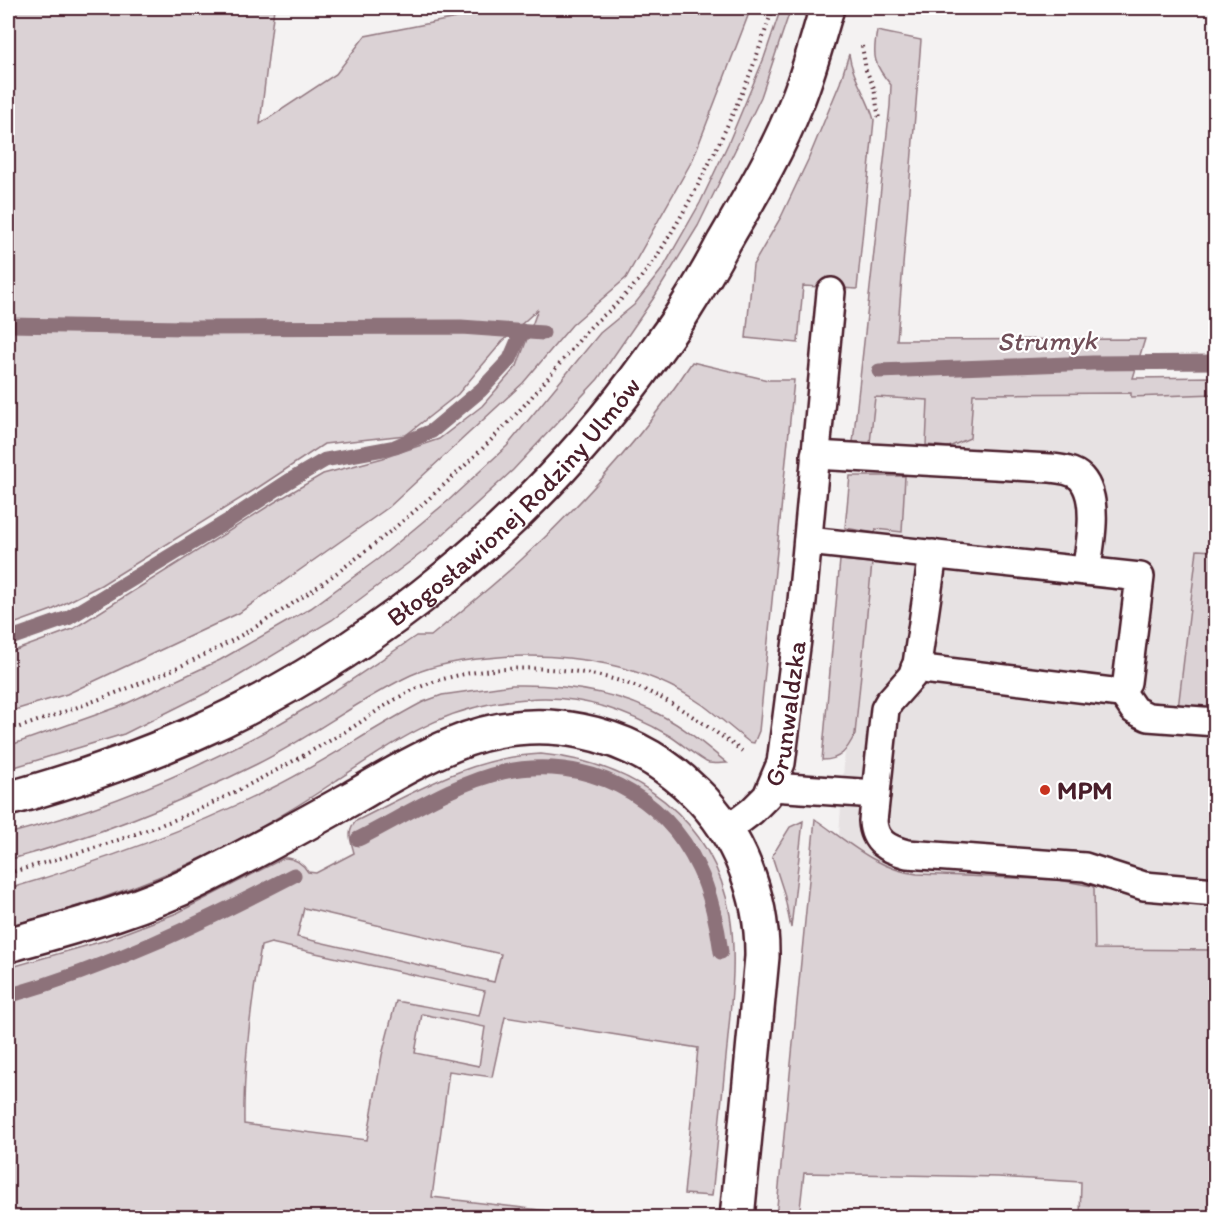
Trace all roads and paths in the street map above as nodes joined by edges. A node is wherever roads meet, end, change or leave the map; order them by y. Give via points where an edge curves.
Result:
1 (773, 8) edge
2 (827, 8) edge
3 (862, 44) dead end
4 (879, 119) dead end
5 (831, 292) dead end
6 (815, 456) junction
7 (808, 541) junction
8 (933, 554) junction
9 (1086, 571) junction
10 (915, 668) junction
11 (1121, 691) junction
12 (1215, 722) edge
13 (8, 731) edge
14 (772, 787) junction
15 (876, 794) junction
16 (8, 799) edge
17 (727, 830) junction
18 (1215, 892) edge
19 (8, 945) edge
20 (737, 1218) edge

1 - 13 path via 724,132 656,258 628,293 593,323 496,435 401,522 279,612 221,646 160,674
2 - 16 street, Błogosławionej Rodziny Ulmów via 798,101 779,145 684,311 600,425 494,535 364,638 245,708 188,736 79,779
3 - 4 path
5 - 6 lane, Grunwaldzka
6 - 7 lane, Grunwaldzka
6 - 9 lane via 1069,471 1086,485 1091,504
7 - 8 lane
7 - 14 lane, Grunwaldzka via 783,756
8 - 9 lane
8 - 10 lane
9 - 11 lane via 1140,577 1127,682
10 - 11 lane
10 - 15 lane via 885,709
11 - 12 lane via 1134,710 1148,717
14 - 15 lane
14 - 17 lane, Grunwaldzka via 758,806
15 - 18 lane via 874,832 881,842 900,852 1085,867 1144,886
17 - 19 street via 705,801 672,770 636,748 562,727 506,729 471,738 418,761 196,882 109,915
17 - 20 street via 755,895 762,937

